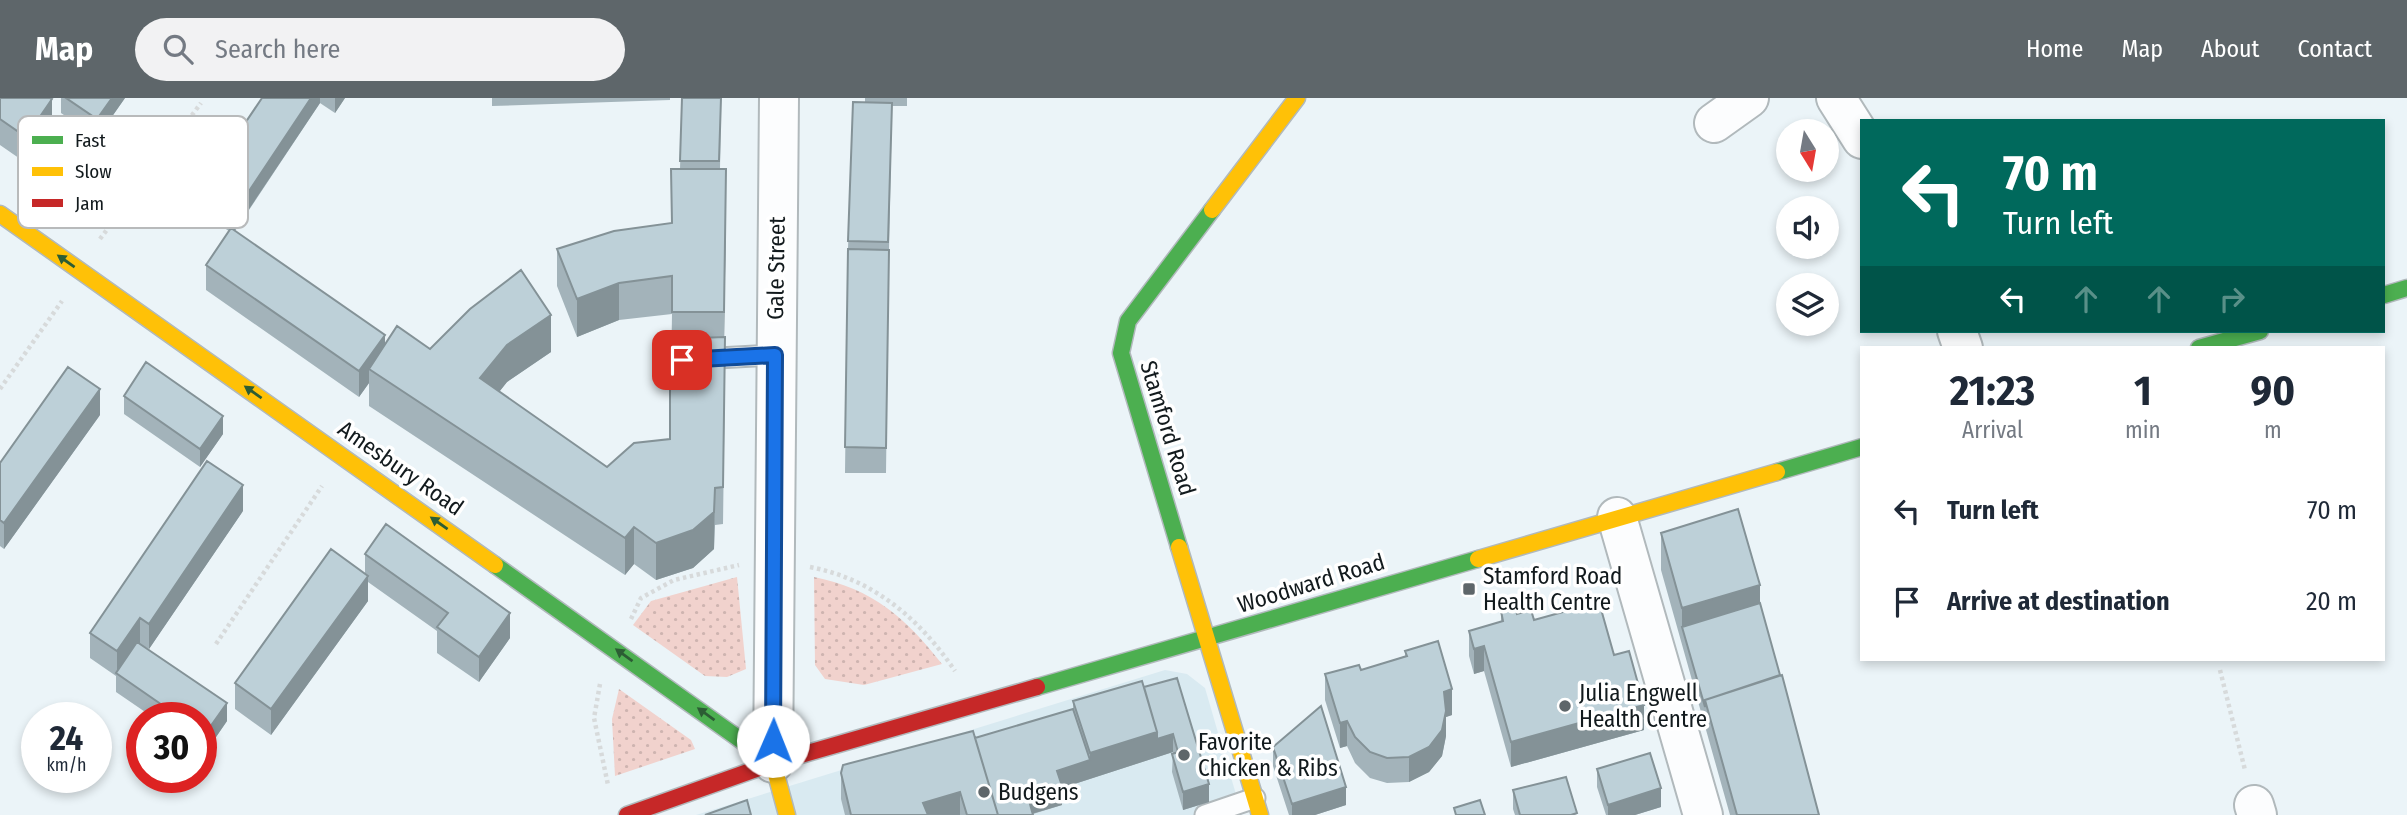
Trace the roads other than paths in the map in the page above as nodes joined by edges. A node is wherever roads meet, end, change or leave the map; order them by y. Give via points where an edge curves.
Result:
1 (779, 98) edge
2 (1297, 98) edge
3 (1749, 98) edge
4 (1836, 98) edge
5 (1714, 123) dead end
6 (1860, 135) edge
7 (0, 214) edge
8 (18, 227) edge
9 (20, 228) edge
10 (2407, 288) edge
11 (2385, 295) edge
12 (2253, 333) edge
13 (2206, 346) edge
14 (775, 355) junction
15 (682, 360) edge
16 (1860, 448) edge
17 (1617, 517) junction
18 (1208, 637) junction
19 (773, 762) junction
20 (1257, 806) edge
21 (628, 815) edge
22 (787, 815) edge
23 (1205, 815) edge
24 (1703, 815) edge

1 - 14 street, Gale Street
2 - 18 street, Stamford Road via 1128,321 1121,353
3 - 5 street
4 - 6 street
8 -> 7 street, Amesbury Road
19 -> 9 street, Amesbury Road
10 - 11 street
12 - 13 street
14 - 15 lane
14 - 19 street, Gale Street
16 - 17 street, Woodward Road
17 - 18 street, Woodward Road
17 - 24 street
18 - 19 street, Woodward Road
18 - 20 street, Stamford Road
19 - 21 street, Woodward Road
19 - 22 street, Gale Street
20 - 23 lane

